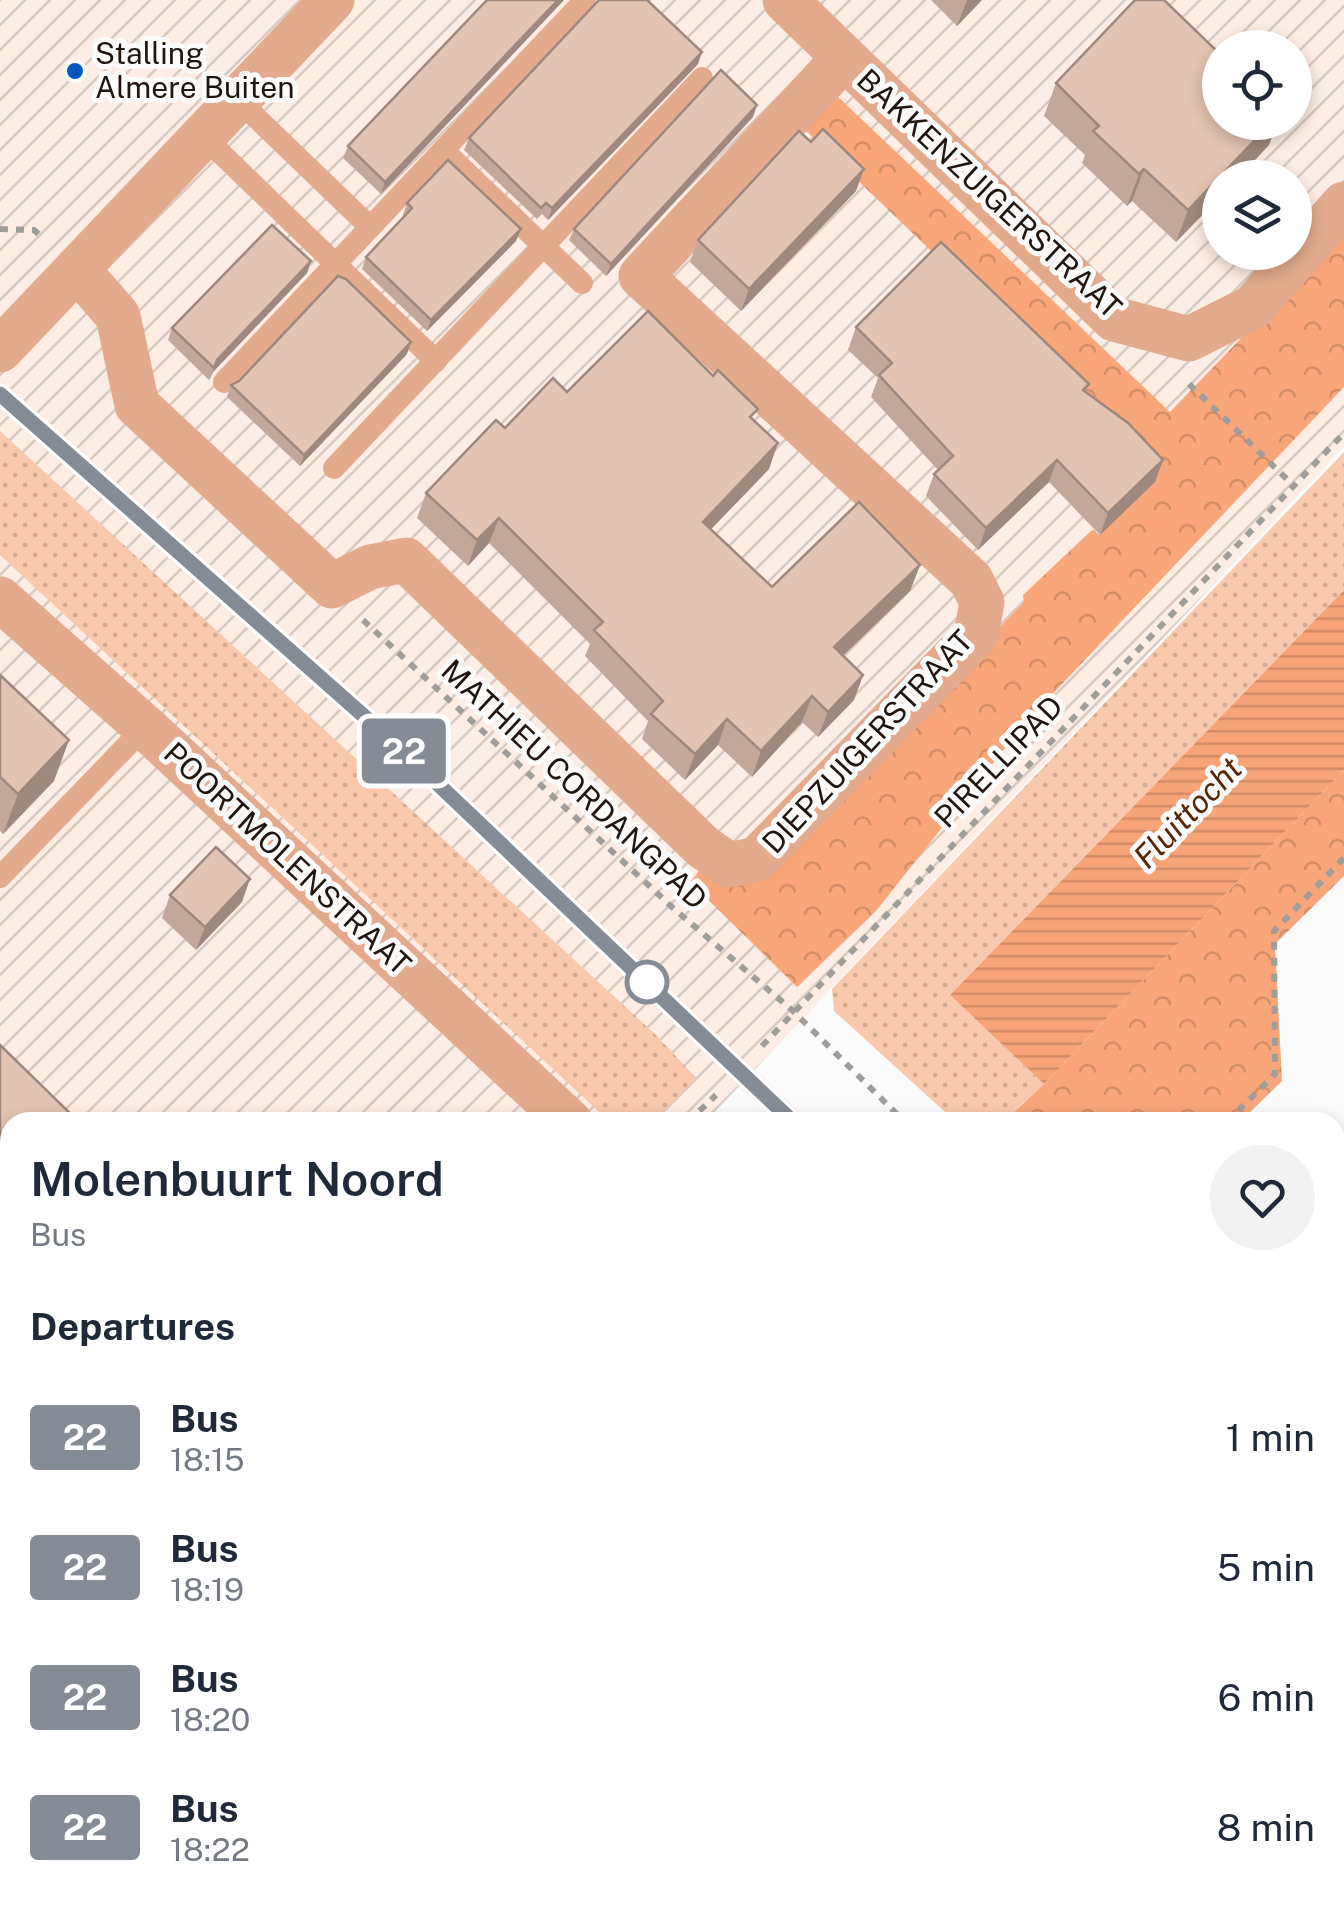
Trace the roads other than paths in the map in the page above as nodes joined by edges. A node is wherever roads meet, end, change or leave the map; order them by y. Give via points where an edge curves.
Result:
1 (332, 0) edge
2 (585, 0) edge
3 (785, 0) edge
4 (844, 58) junction
5 (702, 78) dead end
6 (238, 100) junction
7 (203, 136) junction
8 (443, 150) junction
9 (1344, 204) edge
10 (370, 227) junction
11 (544, 246) junction
12 (336, 264) junction
13 (77, 269) junction
14 (582, 283) dead end
15 (0, 350) edge
16 (436, 360) junction
17 (224, 382) dead end
18 (0, 394) edge
19 (334, 468) dead end
20 (0, 599) edge
21 (145, 727) junction
22 (0, 877) edge
23 (559, 1112) edge
24 (783, 1112) edge

1 - 6 street
2 - 8 lane
3 - 4 street, BAKKENZUIGERSTRAAT
4 - 9 street, BAKKENZUIGERSTRAAT via 1114,319 1189,339 1254,307
4 - 13 street, DIEPZUIGERSTRAAT via 642,276 971,580 982,602 976,635 757,860 729,865 703,848 406,560 351,576 137,405 118,316
5 - 11 lane
6 - 7 street
6 - 10 lane
7 - 12 lane
7 - 13 street
8 - 10 lane
8 - 11 lane
10 - 12 lane
11 - 14 lane
11 - 16 lane
12 - 16 lane
12 - 17 lane
13 - 15 street
16 - 19 lane
18 - 24 lane via 400,748
20 - 21 street, POORTMOLENSTRAAT
21 - 22 lane
21 - 23 street, POORTMOLENSTRAAT

